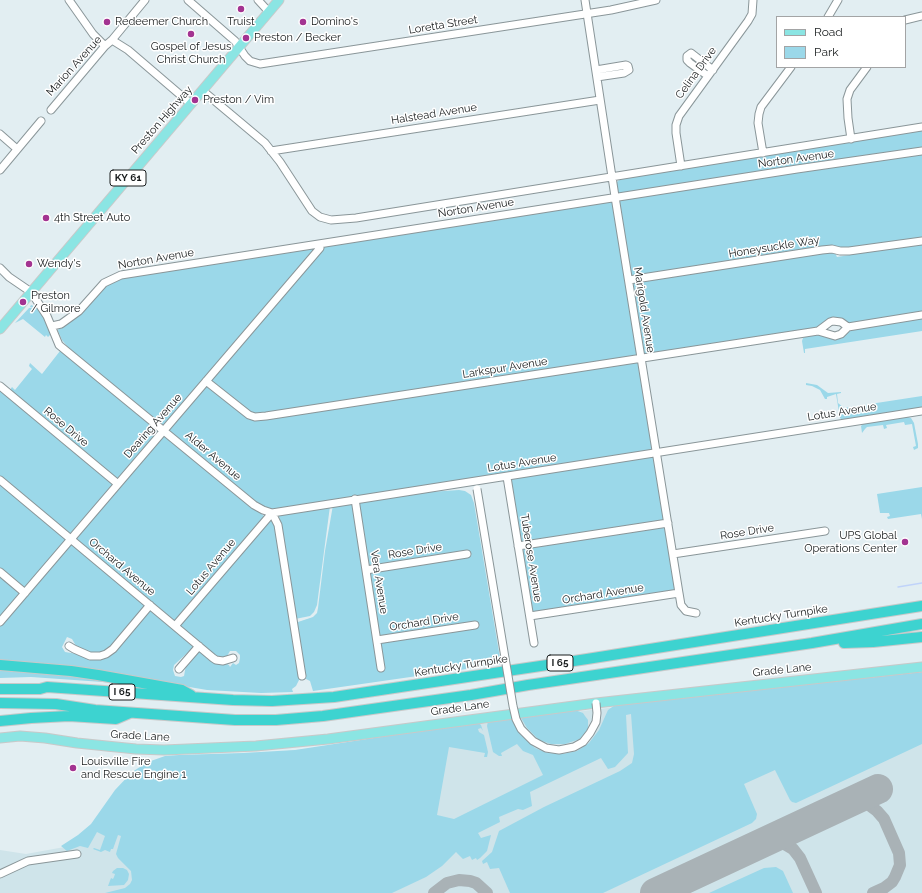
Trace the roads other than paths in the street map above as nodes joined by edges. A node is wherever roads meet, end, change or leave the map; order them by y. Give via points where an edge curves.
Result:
1 (69, 0) edge
2 (144, 0) edge
3 (188, 0) edge
4 (258, 0) edge
5 (279, 0) edge
6 (585, 0) edge
7 (656, 0) edge
8 (753, 0) edge
9 (838, 0) edge
10 (269, 12) junction
11 (587, 14) junction
12 (829, 16) edge
13 (922, 16) edge
14 (906, 20) edge
15 (112, 40) junction
16 (106, 46) junction
17 (239, 48) junction
18 (790, 68) edge
19 (866, 68) edge
20 (203, 90) junction
21 (600, 100) junction
22 (191, 104) junction
23 (51, 110) dead end
24 (41, 121) dead end
25 (922, 128) edge
26 (0, 134) edge
27 (852, 139) junction
28 (18, 149) junction
29 (271, 151) junction
30 (922, 151) edge
31 (763, 153) junction
32 (681, 166) junction
33 (0, 170) edge
34 (612, 177) junction
35 (615, 198) junction
36 (922, 241) edge
37 (320, 244) junction
38 (0, 268) edge
39 (629, 280) junction
40 (32, 292) junction
41 (922, 315) edge
42 (52, 326) junction
43 (848, 327) junction
44 (0, 329) edge
45 (818, 331) junction
46 (641, 358) junction
47 (206, 381) junction
48 (0, 386) edge
49 (922, 411) edge
50 (164, 430) junction
51 (656, 453) junction
52 (507, 477) junction
53 (0, 480) edge
54 (118, 484) junction
55 (476, 485) junction
56 (355, 499) junction
57 (272, 513) junction
58 (668, 523) junction
59 (825, 531) dead end
60 (71, 539) junction
61 (518, 546) junction
62 (467, 554) dead end
63 (673, 554) junction
64 (366, 570) junction
65 (0, 572) edge
66 (25, 593) junction
67 (679, 593) junction
68 (150, 605) junction
69 (922, 606) edge
70 (696, 613) dead end
71 (530, 616) junction
72 (0, 622) edge
73 (922, 624) edge
74 (475, 625) dead end
75 (175, 626) junction
76 (922, 638) edge
77 (377, 640) junction
78 (534, 643) dead end
79 (812, 643) junction
80 (69, 646) dead end
81 (199, 646) junction
82 (233, 658) dead end
83 (0, 665) edge
84 (922, 667) edge
85 (381, 668) dead end
86 (179, 669) dead end
87 (302, 676) dead end
88 (0, 683) edge
89 (47, 687) junction
90 (0, 689) edge
91 (197, 698) junction
92 (0, 703) edge
93 (596, 703) junction
94 (131, 712) junction
95 (0, 721) edge
96 (0, 738) edge
97 (77, 854) dead end
98 (0, 874) edge

1 - 16 street via 93,34
2 - 15 street, Marion Avenue
3 - 17 street, Loretta Street via 235,41
4 - 10 street
5 - 10 main road, Preston Highway / KY 61
6 - 11 street, Marigold Avenue
7 - 11 street, Loretta Street
8 - 32 street, Celina Drive via 752,14 748,21 678,119 676,133
9 - 12 street
10 - 17 main road, Preston Highway / KY 61
11 - 17 street, Loretta Street via 265,64 252,62
11 - 21 street, Marigold Avenue
13 - 14 street
15 - 16 street, Marion Avenue
15 - 22 street via 128,50
16 - 23 street, Marion Avenue
17 - 20 main road, Preston Highway / KY 61
18 - 31 street via 764,103 759,114
19 - 27 street via 846,99
20 - 22 main road, Preston Highway / KY 61
20 - 29 street, Norton Avenue
21 - 29 street, Halstead Avenue
21 - 34 street, Marigold Avenue
22 - 40 main road, Preston Highway / KY 61
24 - 28 street
25 - 27 street, Norton Avenue
26 - 28 street
27 - 31 street, Norton Avenue
28 - 33 street
29 - 34 street, Norton Avenue via 312,211 325,219 337,220
30 - 35 street, Norton Avenue
31 - 32 street, Norton Avenue
32 - 34 street, Norton Avenue
34 - 35 street, Marigold Avenue
35 - 37 street, Norton Avenue
35 - 39 street, Marigold Avenue
36 - 39 street, Honeysuckle Way via 850,251 822,250
37 - 42 street, Norton Avenue via 121,275 104,284 79,312 61,324
37 - 47 street, Dearing Avenue via 320,248
38 - 40 street
39 - 46 street, Marigold Avenue
40 - 42 street, Alder Avenue
40 - 44 main road, Preston Highway / KY 61
41 - 43 street, Larkspur Avenue
42 - 50 street, Alder Avenue via 59,345
43 - 45 street, Larkspur Avenue via 841,334 834,336
43 - 45 street, Larkspur Avenue via 841,322 833,321
45 - 46 street, Larkspur Avenue
46 - 47 street, Larkspur Avenue via 254,417
46 - 51 street, Marigold Avenue
47 - 50 street, Dearing Avenue
48 - 54 street, Rose Drive
49 - 51 street, Lotus Avenue
50 - 54 street, Dearing Avenue
50 - 57 street, Alder Avenue via 254,505
51 - 52 street, Lotus Avenue
51 - 58 street, Marigold Avenue
52 - 55 street, Lotus Avenue
52 - 61 street, Tuberose Avenue
53 - 60 street, Orchard Avenue
54 - 60 street, Dearing Avenue
55 - 56 street, Lotus Avenue
55 - 93 street, bridge via 513,706 522,729 533,741 546,748 559,750 574,747 583,742 596,722
56 - 57 street, Lotus Avenue
56 - 64 street, Vera Avenue
57 - 75 street, Lotus Avenue
57 - 87 street via 278,525
58 - 61 street
58 - 63 street, Marigold Avenue
59 - 63 street, Rose Drive
60 - 66 street, Dearing Avenue
60 - 68 street, Orchard Avenue
61 - 71 street, Tuberose Avenue
62 - 64 street, Rose Drive
63 - 67 street, Marigold Avenue
64 - 77 street, Vera Avenue
65 - 66 street
66 - 72 street, Dearing Avenue
67 - 70 street, Marigold Avenue via 681,605 686,611
67 - 71 street, Orchard Avenue
68 - 75 street, Orchard Avenue
68 - 80 street via 106,654 90,656
69 - 91 highway, Kentucky Turnpike / I 65 via 346,696 266,701
71 - 78 street, Tuberose Avenue
73 - 79 highway, I 65
74 - 77 street, Orchard Drive
75 - 81 street, Orchard Avenue
76 - 79 highway
77 - 85 street, Vera Avenue
79 - 94 highway, I 65 via 324,716 234,720
81 - 82 street, Orchard Avenue via 216,660 225,661
81 - 86 street
83 - 91 highway via 98,675 182,690
84 - 93 main road, Grade Lane
88 - 89 highway via 39,683
89 - 90 highway, Kentucky Turnpike / I 65
89 - 91 highway, Kentucky Turnpike / I 65
92 - 94 highway, I 65 via 56,704
93 - 96 main road, Grade Lane via 328,739 256,746 164,750 20,736
94 - 95 highway via 116,719 68,716
97 - 98 street via 28,861

